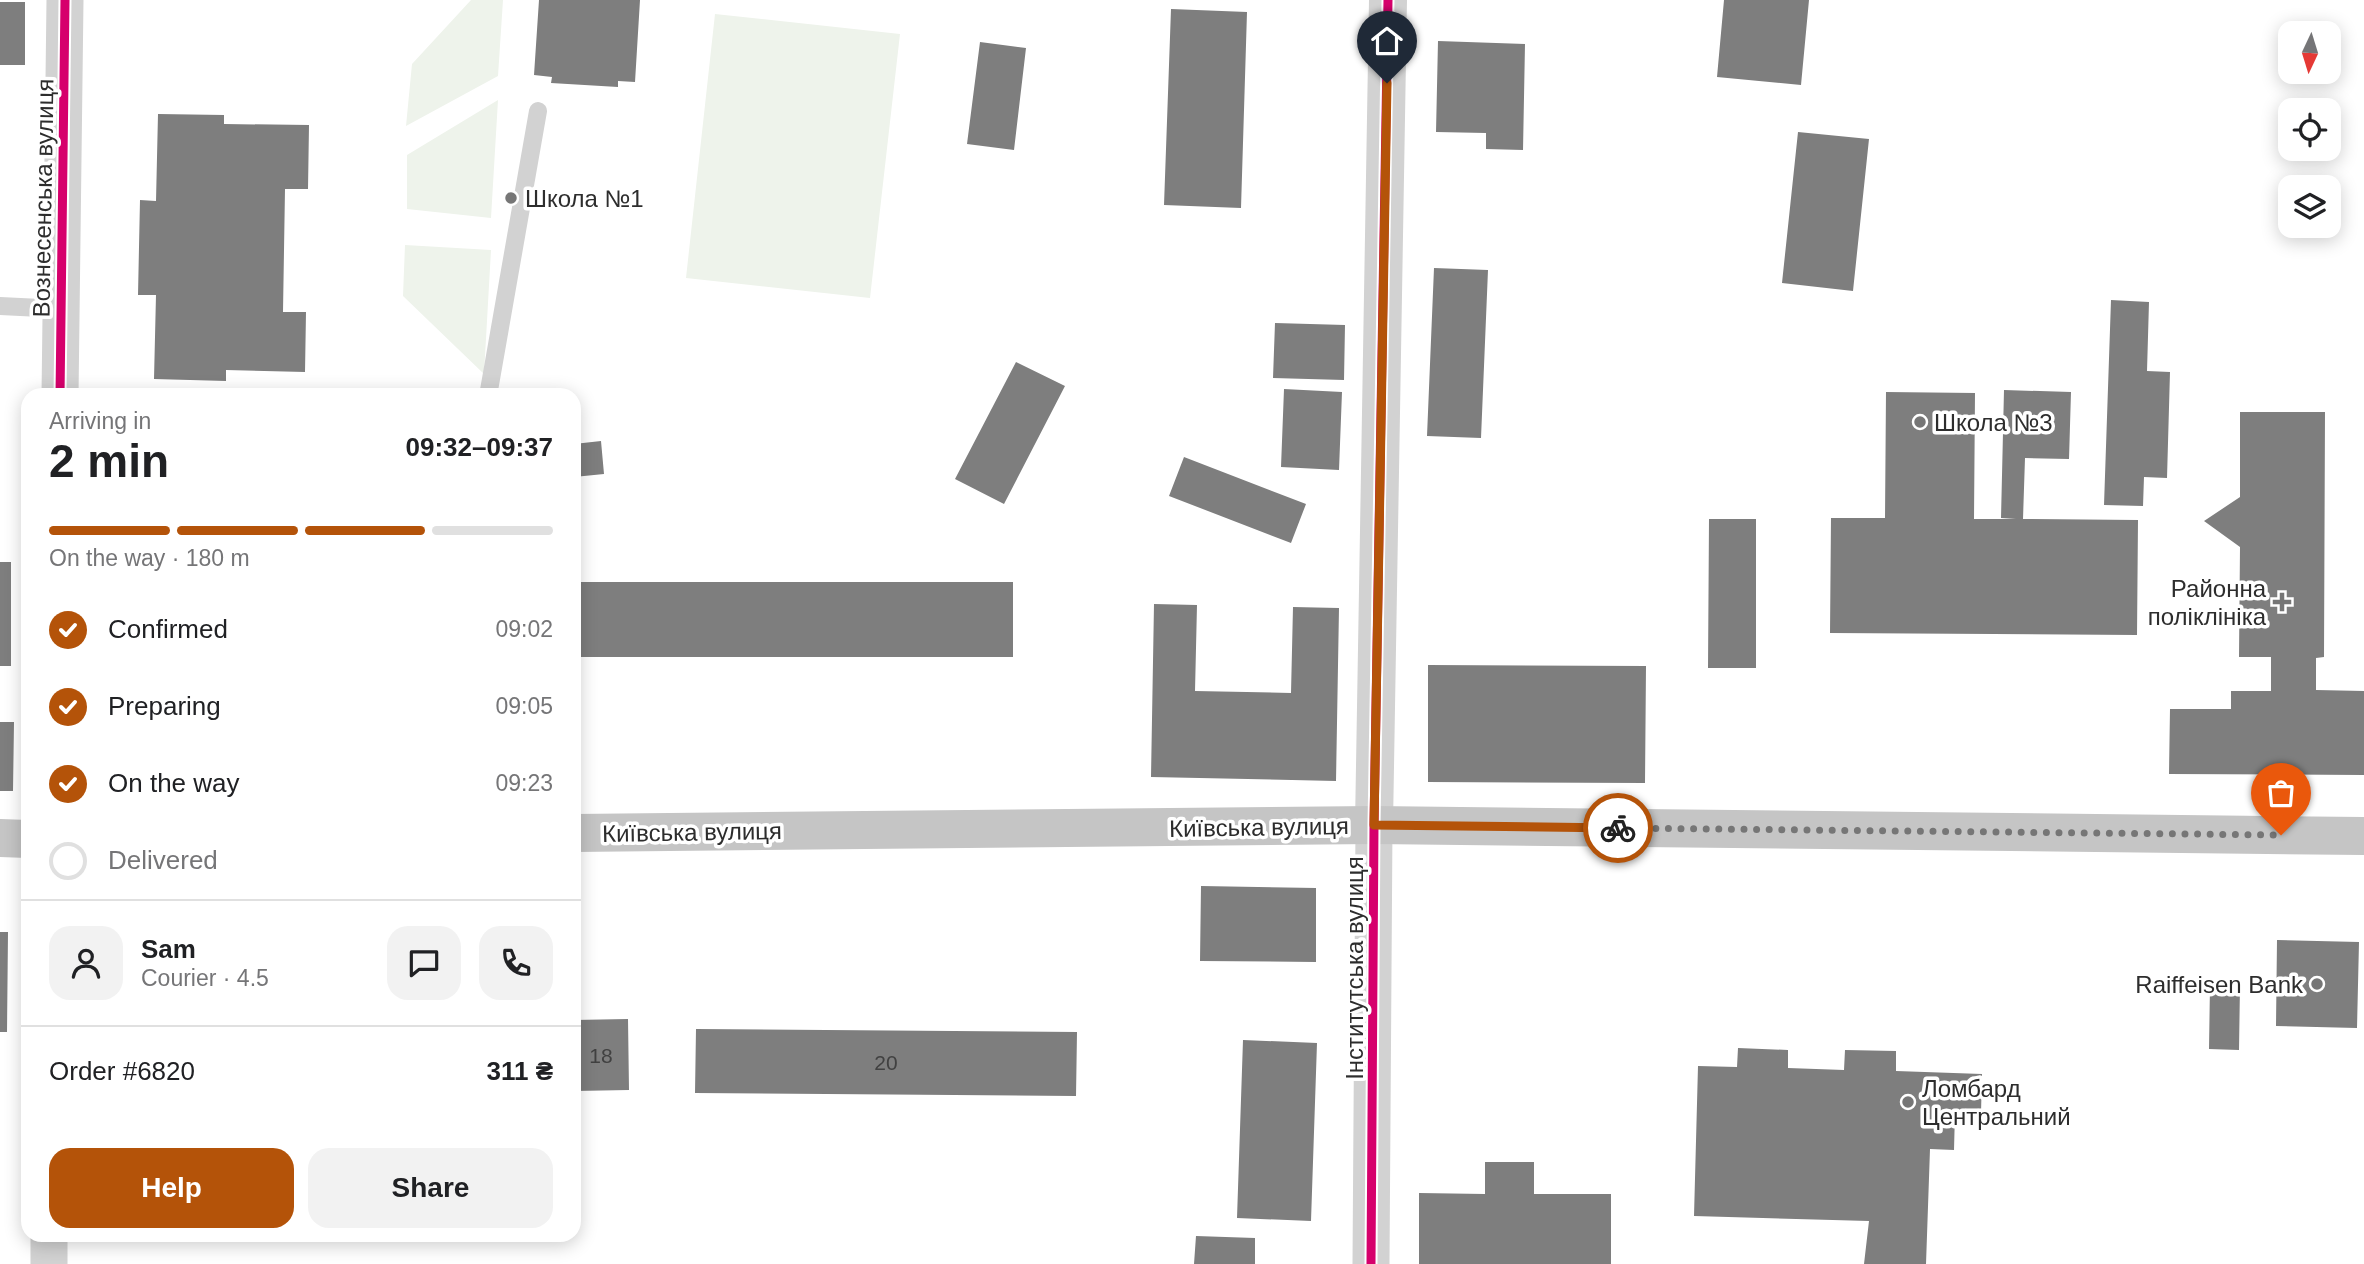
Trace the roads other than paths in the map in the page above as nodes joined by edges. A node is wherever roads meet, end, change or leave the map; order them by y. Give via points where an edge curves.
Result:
1 (65, 0) edge
2 (1388, 0) edge
3 (538, 111) dead end
4 (0, 306) edge
5 (61, 309) junction
6 (60, 388) edge
7 (489, 388) edge
8 (1374, 825) junction
9 (581, 834) edge
10 (2364, 836) edge
11 (0, 838) edge
12 (21, 839) edge
13 (49, 1242) edge
14 (49, 1264) edge
15 (1371, 1264) edge

1 - 5 street, Вознесенська вулиця
2 - 8 street, Інститутська вулиця
3 - 7 lane
4 - 5 lane
5 - 6 street, Вознесенська вулиця
8 - 9 main road, Київська вулиця
8 - 10 main road, Київська вулиця
8 - 15 street, Інститутська вулиця
11 - 12 main road
13 - 14 street

